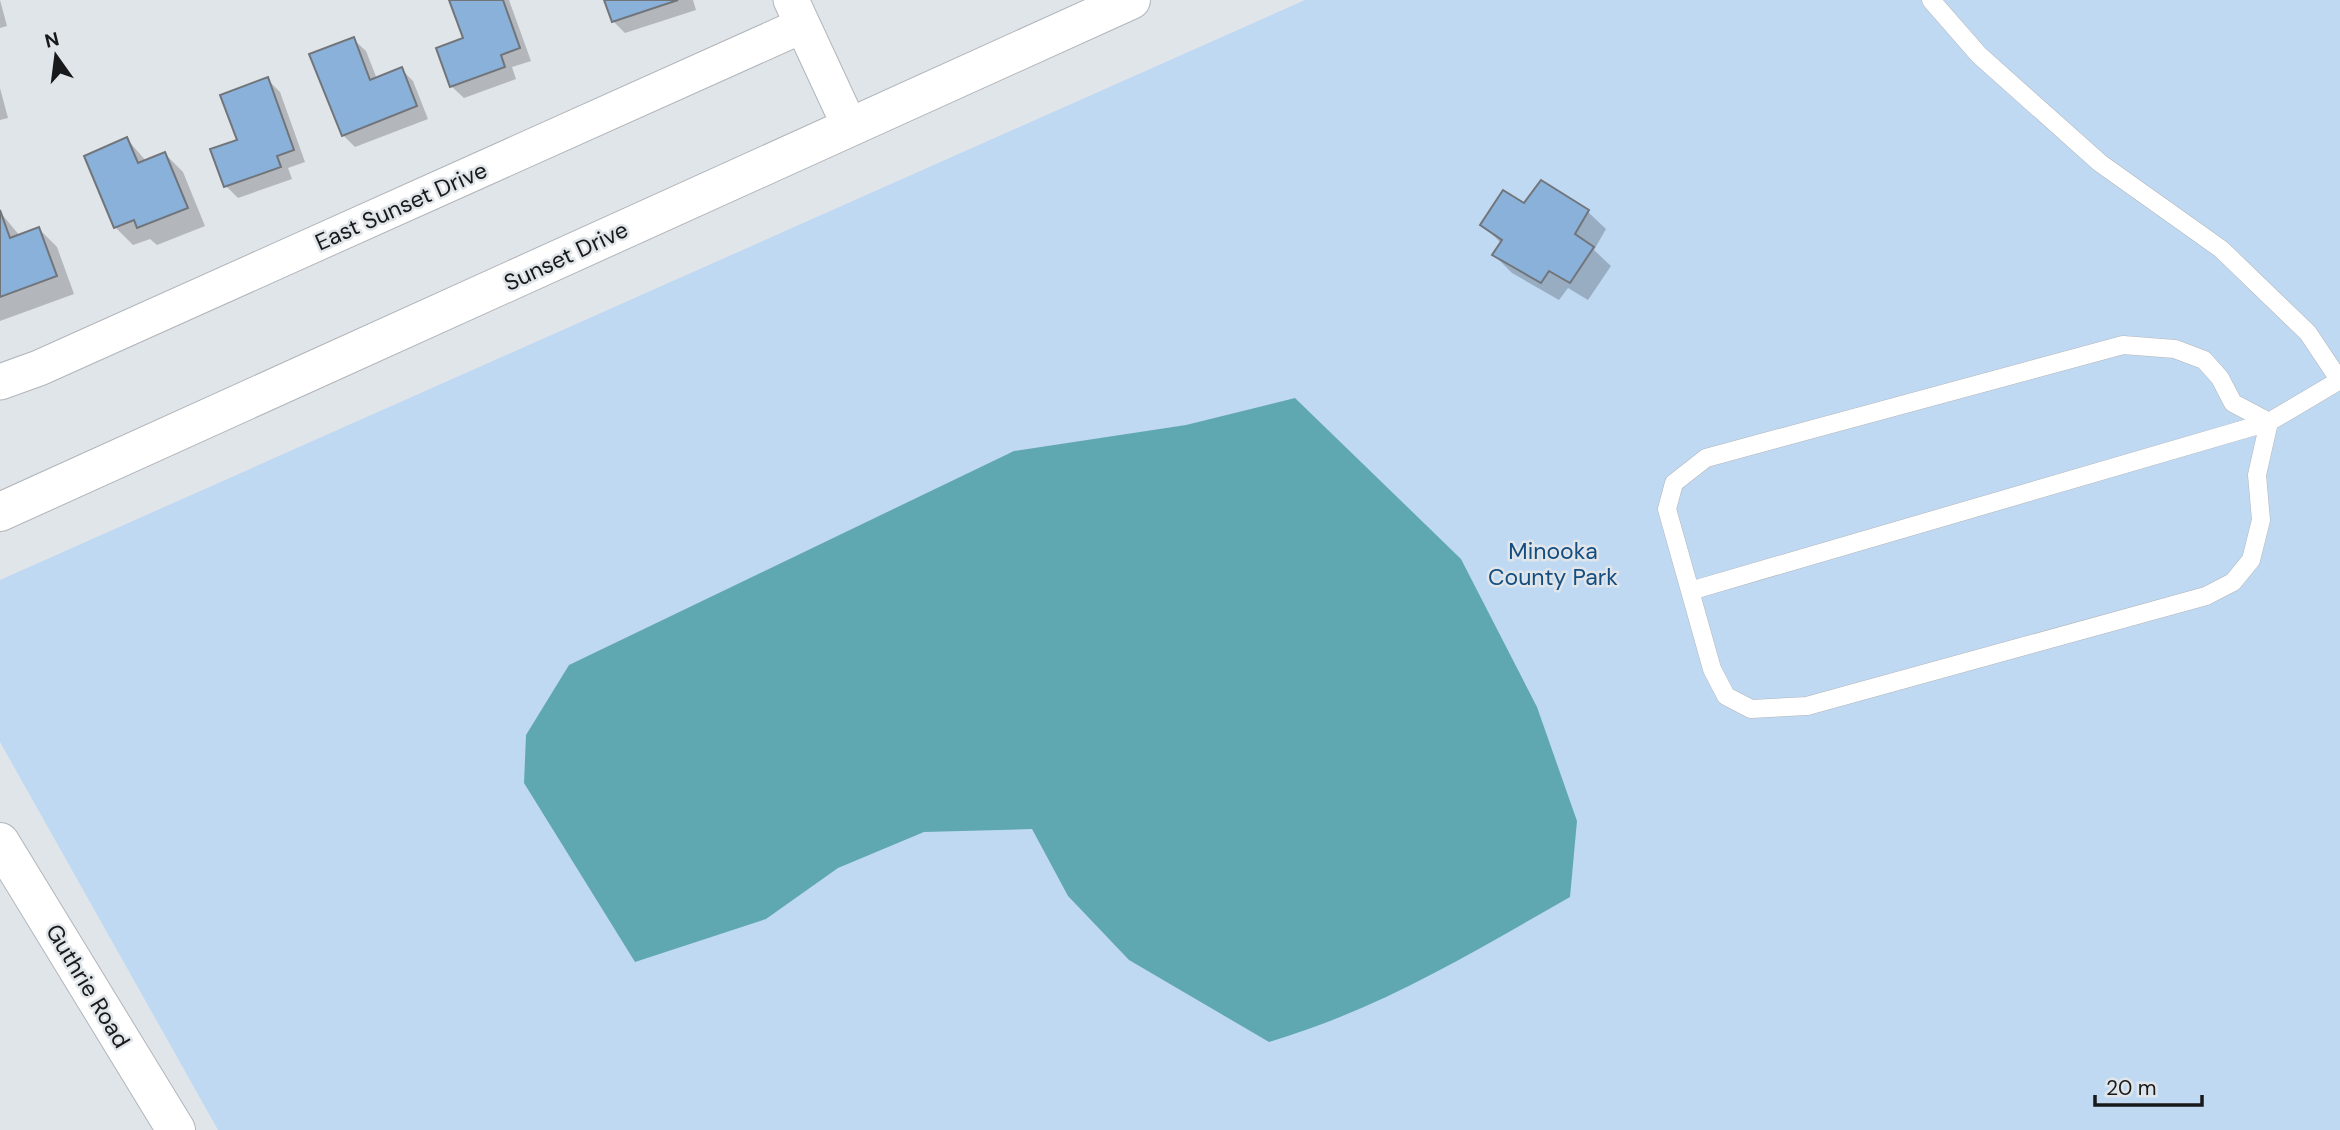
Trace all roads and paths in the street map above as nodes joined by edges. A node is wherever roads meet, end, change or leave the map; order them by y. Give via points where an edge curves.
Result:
1 (1131, 0) edge
2 (1931, 0) edge
3 (796, 13) edge
4 (850, 127) junction
5 (2340, 380) edge
6 (0, 382) edge
7 (2269, 422) junction
8 (0, 512) edge
9 (1689, 591) junction
10 (0, 842) edge
11 (176, 1130) edge

1 - 4 street, Sunset Drive
2 - 5 lane via 1979,55 2100,163 2221,249 2308,333
3 - 4 street
3 - 6 street, East Sunset Drive via 39,368
4 - 8 street, Sunset Drive
5 - 7 lane
7 - 9 lane
7 - 9 lane via 2233,403 2204,360 2175,349 2123,345 1706,458 1674,483 1667,509
7 - 9 lane via 2257,475 2261,520 2251,560 2233,582 2206,596 1807,706 1751,709 1726,696 1712,669
10 - 11 street, Guthrie Road

